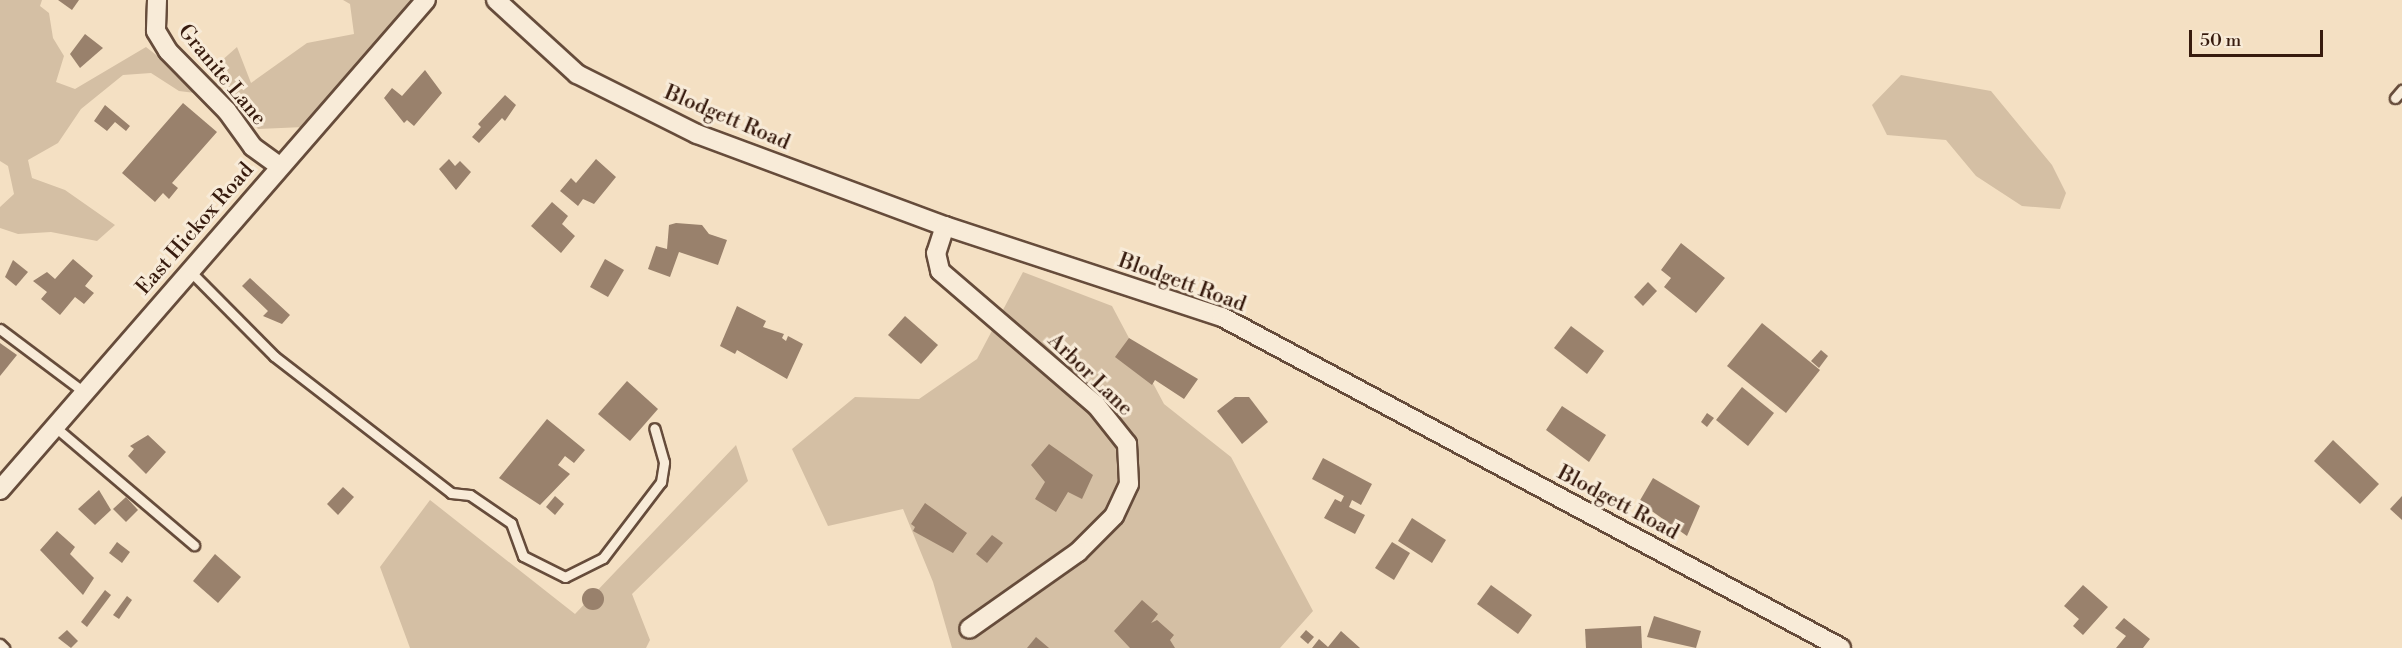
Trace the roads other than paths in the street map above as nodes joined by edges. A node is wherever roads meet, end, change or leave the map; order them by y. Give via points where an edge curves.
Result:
1 (157, 0) edge
2 (426, 0) edge
3 (496, 0) edge
4 (2402, 90) edge
5 (2395, 98) dead end
6 (279, 166) junction
7 (945, 226) junction
8 (188, 269) junction
9 (0, 329) edge
10 (84, 392) junction
11 (54, 426) junction
12 (654, 428) dead end
13 (0, 490) edge
14 (194, 545) dead end
15 (969, 629) dead end
16 (0, 644) edge
17 (4, 648) edge
18 (1841, 648) edge

1 - 6 street, Granite Lane via 156,31 168,51 227,111 253,147
2 - 6 street, East Hickox Road
3 - 7 street, Blodgett Road via 577,74 678,125
4 - 5 lane
6 - 8 street, East Hickox Road
7 - 15 street, Arbor Lane via 936,253 940,271 1095,405 1127,444 1129,484 1114,516 1078,552
7 - 18 street, Blodgett Road via 1222,317
8 - 10 street, East Hickox Road
8 - 12 lane via 274,356 451,493 470,495 511,523 523,556 565,577 603,558 661,482 664,462
9 - 10 lane
10 - 11 street, East Hickox Road
11 - 13 street, East Hickox Road
11 - 14 lane
16 - 17 lane

